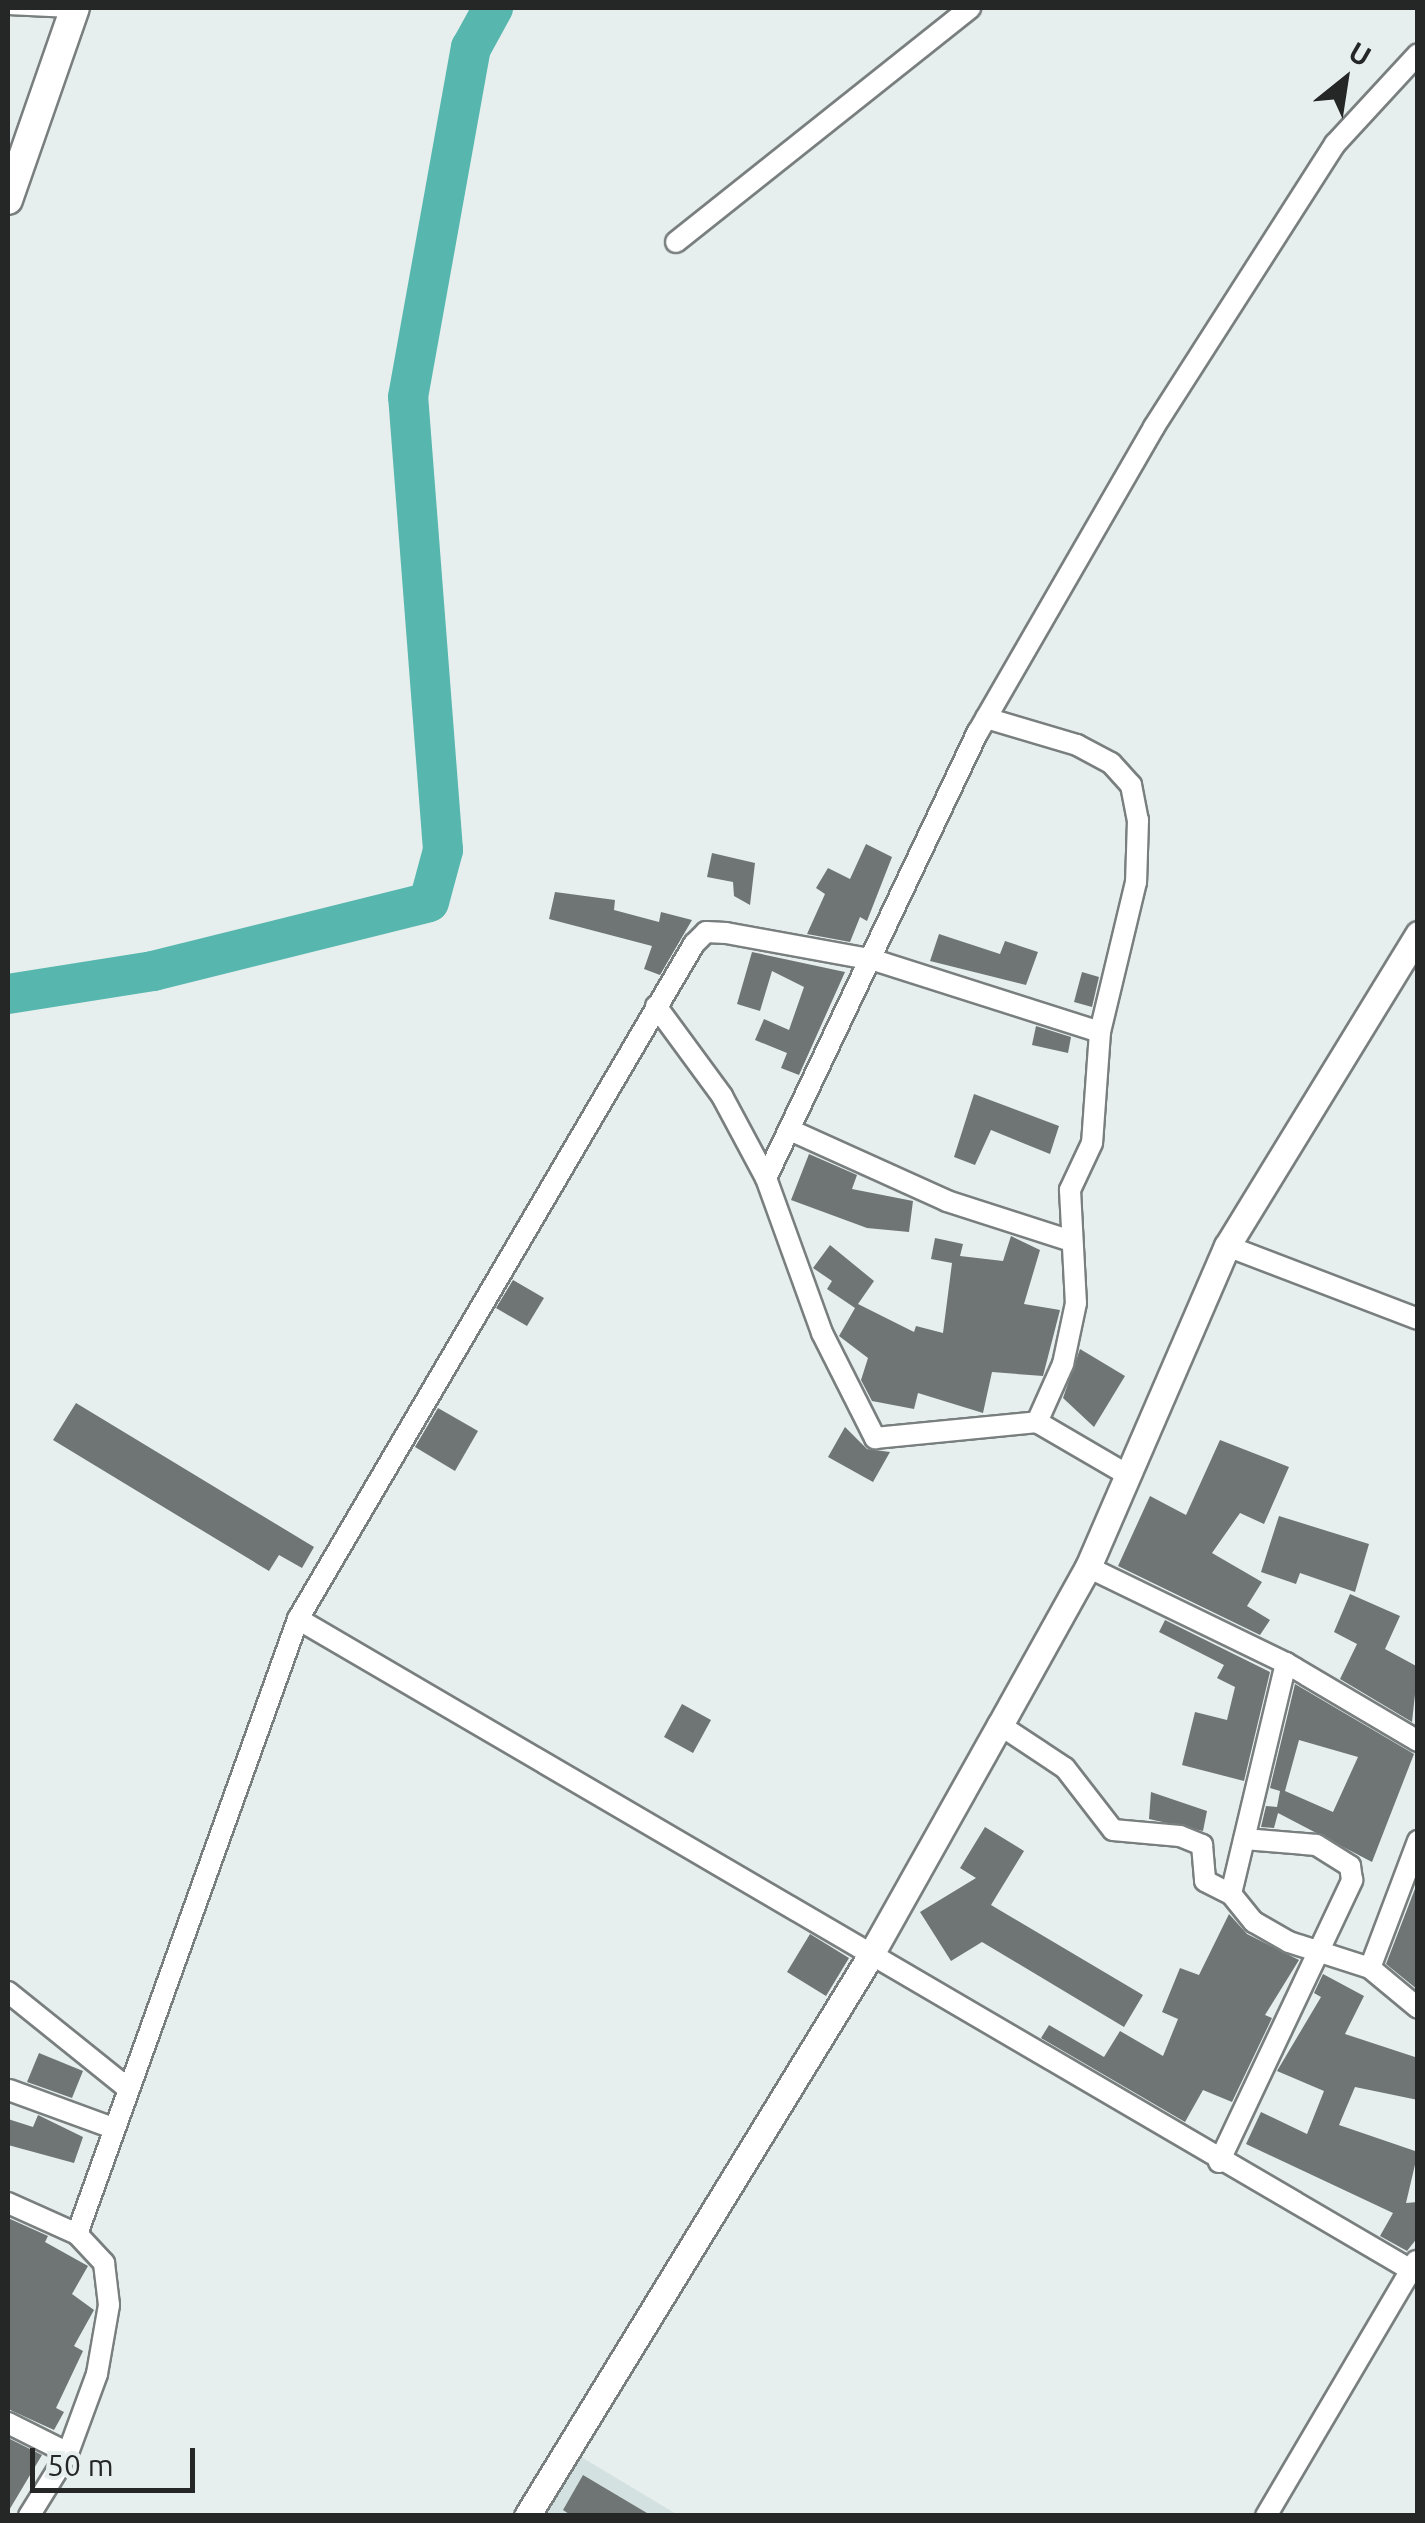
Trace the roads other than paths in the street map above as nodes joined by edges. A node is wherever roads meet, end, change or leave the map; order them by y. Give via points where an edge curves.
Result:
1 (970, 8) edge
2 (8, 9) edge
3 (74, 10) edge
4 (1418, 54) edge
5 (8, 200) edge
6 (676, 242) dead end
7 (986, 718) junction
8 (1418, 934) edge
9 (874, 960) junction
10 (656, 1006) junction
11 (1100, 1032) junction
12 (790, 1130) junction
13 (766, 1178) junction
14 (1068, 1240) junction
15 (1227, 1246) junction
16 (1418, 1320) edge
17 (1037, 1422) junction
18 (1126, 1474) junction
19 (1088, 1567) junction
20 (298, 1619) junction
21 (1286, 1663) junction
22 (1000, 1725) junction
23 (1418, 1741) edge
24 (1244, 1840) junction
25 (1418, 1841) edge
26 (1231, 1894) junction
27 (1323, 1953) junction
28 (869, 1958) junction
29 (1370, 1968) junction
30 (8, 1992) edge
31 (1418, 2008) edge
32 (126, 2087) junction
33 (8, 2090) edge
34 (112, 2128) junction
35 (1218, 2162) junction
36 (8, 2204) edge
37 (77, 2234) junction
38 (1415, 2268) edge
39 (8, 2423) edge
40 (68, 2453) junction
41 (29, 2516) edge
42 (527, 2516) edge
43 (1266, 2516) edge

1 - 6 street
2 - 3 lane
3 - 5 main road
4 - 7 street via 1335,144 1154,427
7 - 9 street
7 - 11 street via 1077,745 1111,762 1132,786 1136,882
8 - 15 street
9 - 10 street via 706,932
9 - 11 street
9 - 12 street
10 - 13 street via 722,1096
10 - 20 street
11 - 14 street via 1092,1142 1070,1190
12 - 13 street
12 - 14 street via 948,1201
13 - 17 street via 822,1333 875,1438
14 - 17 street via 1076,1303 1063,1364
15 - 16 street
15 - 18 street
17 - 18 street
18 - 19 street
19 - 21 street
19 - 22 street
20 - 28 street
20 - 32 street
21 - 23 street
21 - 24 street
22 - 26 street via 1065,1768 1113,1830 1202,1845 1205,1881
22 - 28 street
24 - 26 street
24 - 27 street via 1316,1846 1350,1866 1352,1880
25 - 29 street
26 - 27 street via 1254,1922
27 - 29 street
27 - 35 street
28 - 35 street
28 - 42 street
29 - 31 street
30 - 32 street
32 - 34 street
33 - 34 street
34 - 37 street
35 - 38 street
36 - 37 street
37 - 40 street via 104,2263 109,2306 97,2374
38 - 43 street
39 - 40 street
40 - 41 street

